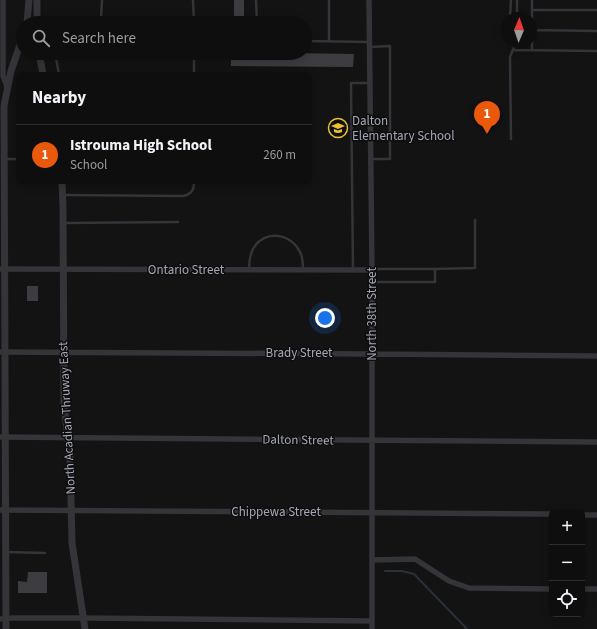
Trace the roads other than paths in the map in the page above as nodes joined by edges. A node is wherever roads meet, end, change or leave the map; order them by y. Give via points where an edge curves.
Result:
1 (3, 0) edge
2 (29, 0) edge
3 (37, 0) edge
4 (102, 0) edge
5 (193, 0) edge
6 (256, 0) edge
7 (329, 0) edge
8 (369, 0) edge
9 (511, 0) edge
10 (517, 0) edge
11 (532, 0) edge
12 (532, 10) joint
13 (597, 10) edge
14 (510, 12) edge
15 (518, 12) edge
16 (28, 16) edge
17 (38, 16) edge
18 (102, 16) edge
19 (194, 16) edge
20 (256, 16) edge
21 (1, 29) edge
22 (537, 30) edge
23 (597, 30) edge
24 (312, 41) edge
25 (329, 42) junction
26 (370, 44) junction
27 (513, 49) joint
28 (532, 50) joint
29 (597, 51) edge
30 (16, 54) edge
31 (40, 60) edge
32 (56, 60) edge
33 (194, 60) edge
34 (43, 72) edge
35 (59, 72) edge
36 (194, 72) edge
37 (370, 83) junction
38 (4, 91) edge
39 (511, 139) dead end
40 (5, 159) junction
41 (16, 159) edge
42 (371, 159) junction
43 (62, 184) edge
44 (194, 184) edge
45 (2, 191) edge
46 (62, 195) junction
47 (475, 220) dead end
48 (178, 222) dead end
49 (63, 223) junction
50 (3, 269) edge
51 (63, 269) junction
52 (435, 269) junction
53 (249, 270) junction
54 (303, 270) junction
55 (353, 270) junction
56 (372, 270) junction
57 (372, 282) junction
58 (3, 353) edge
59 (63, 353) junction
60 (372, 354) junction
61 (597, 356) edge
62 (3, 437) edge
63 (68, 438) junction
64 (372, 441) junction
65 (597, 442) edge
66 (3, 510) edge
67 (71, 511) junction
68 (372, 513) junction
69 (549, 514) edge
70 (585, 515) edge
71 (597, 515) edge
72 (6, 552) junction
73 (44, 553) dead end
74 (373, 560) junction
75 (549, 589) edge
76 (585, 589) edge
77 (597, 589) edge
78 (83, 618) junction
79 (3, 619) edge
80 (372, 621) junction
81 (6, 629) edge
82 (85, 629) edge
83 (372, 629) edge

1 - 21 street
2 - 16 street
3 - 17 street
4 - 18 lane
5 - 19 lane
6 - 20 lane
7 - 25 lane
8 - 26 street, North 38th Street
9 - 14 lane
10 - 15 lane
11 - 12 lane
12 - 13 lane
21 - 38 street
22 - 23 lane
24 - 25 lane
25 - 26 lane
26 - 37 street, North 38th Street
26 - 42 lane via 390,46 390,159
27 - 28 lane
27 - 39 lane via 510,57
28 - 29 lane
30 - 38 street
31 - 34 street
32 - 35 lane
33 - 36 lane
37 - 42 street, North 38th Street
37 - 55 lane via 351,83
38 - 40 street
40 - 41 lane
40 - 45 street
42 - 56 street, North 38th Street
43 - 46 street, North Acadian Thruway East
44 - 46 lane via 192,192 183,196
45 - 50 street
46 - 49 street, North Acadian Thruway East
47 - 52 lane via 475,268
48 - 49 lane
49 - 51 street, North Acadian Thruway East
50 - 51 street, Ontario Street
50 - 58 street
51 - 53 street, Ontario Street
51 - 59 street, North Acadian Thruway East
52 - 56 lane
52 - 57 lane via 435,282
53 - 54 street, Ontario Street
53 - 54 lane via 250,256 258,242 279,235 296,244 301,253
54 - 55 street, Ontario Street
55 - 56 street, Ontario Street
56 - 57 street, North 38th Street
57 - 60 street, North 38th Street
58 - 59 street, Brady Street
58 - 62 street
59 - 60 street, Brady Street
59 - 63 street, North Acadian Thruway East via 64,405
60 - 61 street, Brady Street
60 - 64 street, North 38th Street
62 - 63 street, Dalton Street
62 - 66 street
63 - 64 street, Dalton Street
63 - 67 street, North Acadian Thruway East
64 - 65 street, Dalton Street
64 - 68 street, North 38th Street
66 - 67 street, Chippewa Street
66 - 72 street
67 - 68 street, Chippewa Street
67 - 78 street, North Acadian Thruway East via 73,549
68 - 69 street, Chippewa Street
68 - 74 street, North 38th Street
70 - 71 street
72 - 73 lane
72 - 79 street
74 - 75 street via 415,559 449,581 469,588
74 - 80 street, North 38th Street
76 - 77 street
78 - 79 street
78 - 80 street
78 - 82 street, North Acadian Thruway East
79 - 81 street
80 - 83 street, North 38th Street

